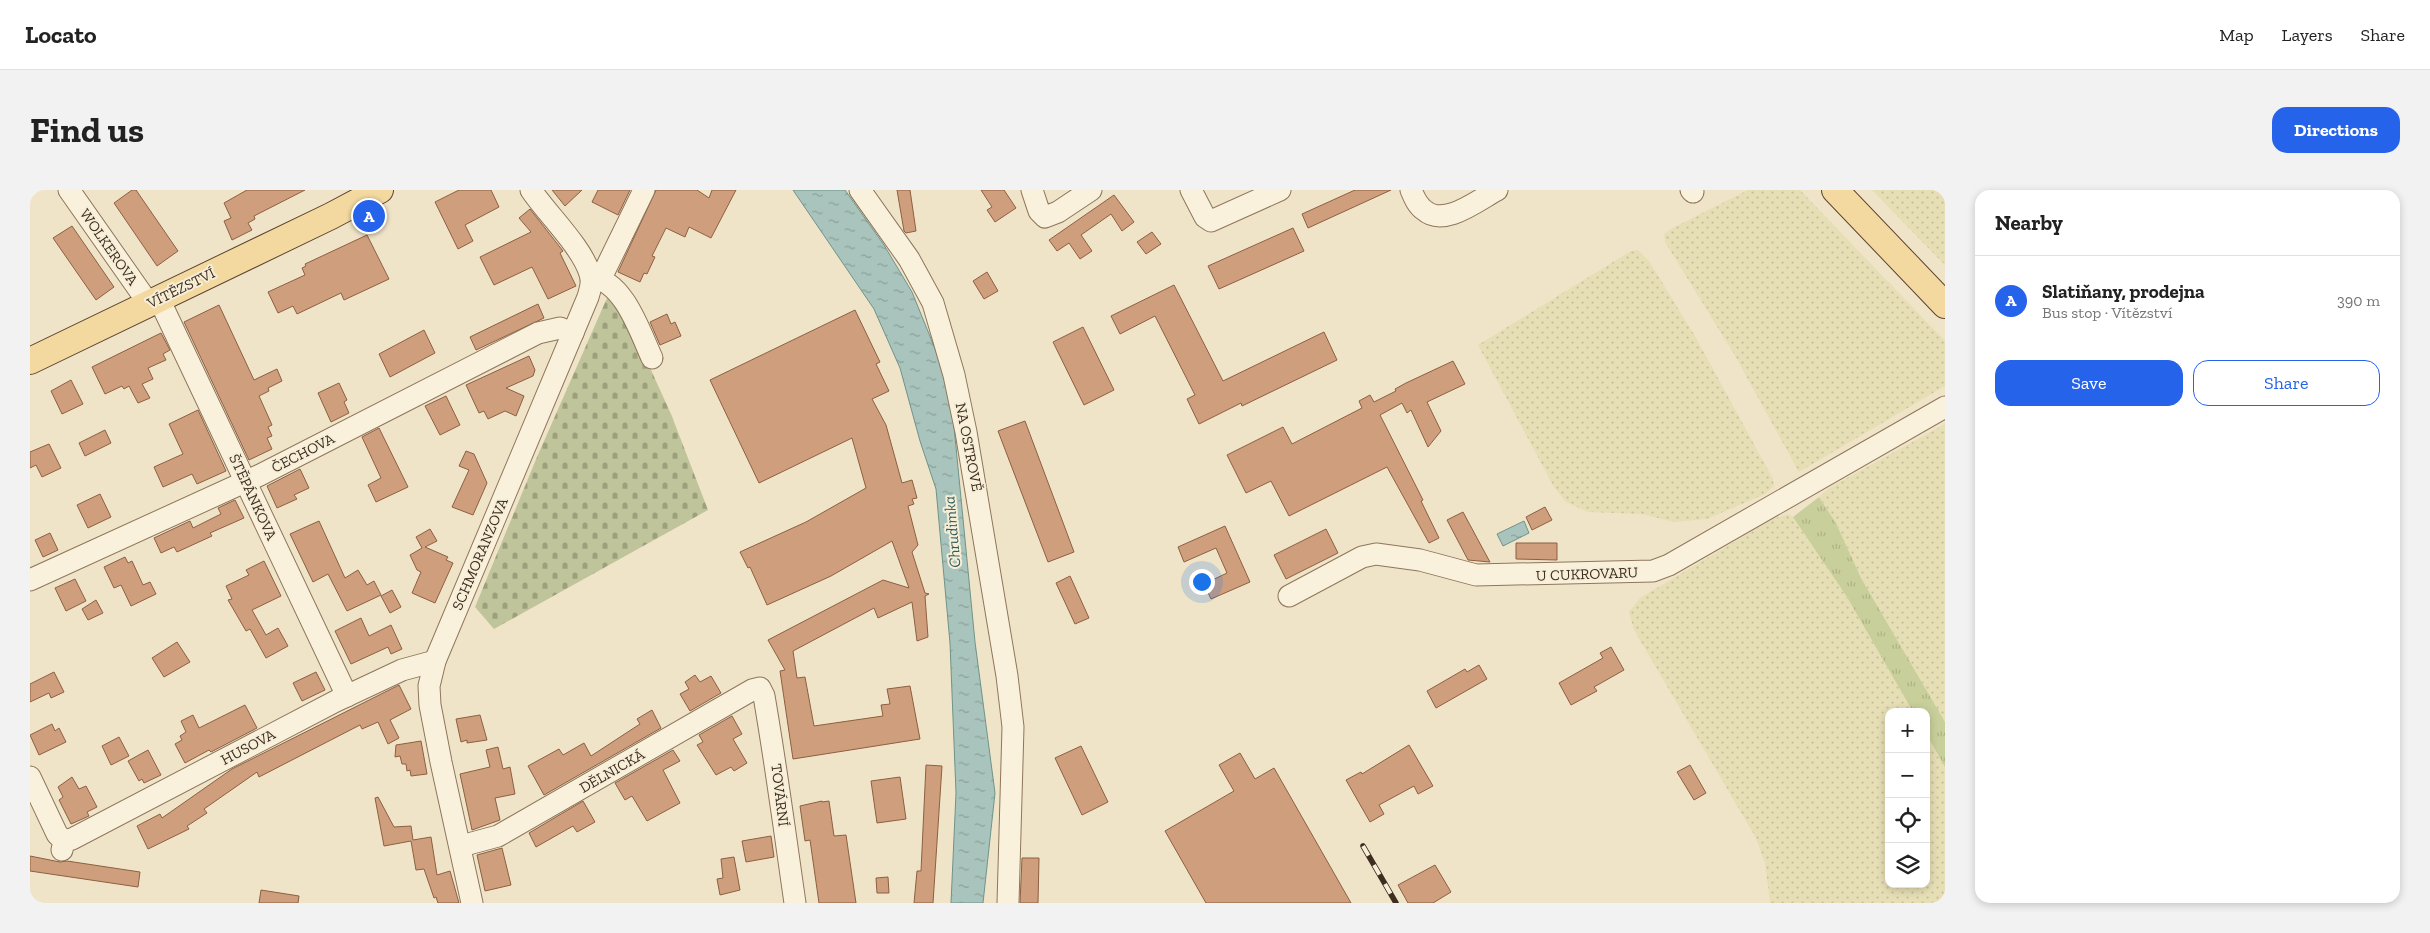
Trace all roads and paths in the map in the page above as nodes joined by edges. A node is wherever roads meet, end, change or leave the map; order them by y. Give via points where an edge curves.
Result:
1 (69, 190) edge
2 (380, 190) edge
3 (392, 190) edge
4 (522, 190) edge
5 (531, 190) edge
6 (644, 190) edge
7 (860, 190) edge
8 (1032, 190) edge
9 (1091, 190) edge
10 (1191, 190) edge
11 (1280, 190) edge
12 (1411, 190) edge
13 (1496, 190) edge
14 (1835, 190) edge
15 (331, 216) junction
16 (556, 224) junction
17 (596, 278) junction
18 (154, 301) junction
19 (1945, 305) edge
20 (573, 333) junction
21 (652, 358) dead end
22 (30, 361) edge
23 (1945, 407) edge
24 (245, 481) junction
25 (30, 580) edge
26 (1289, 596) dead end
27 (435, 661) junction
28 (760, 688) joint
29 (348, 696) junction
30 (30, 777) edge
31 (461, 846) junction
32 (472, 903) edge
33 (796, 903) edge
34 (1008, 903) edge

1 - 18 street, WOLKEROVA
2 - 15 main road, VÍTĚZSTVÍ
3 - 15 main road, VÍTĚZSTVÍ
4 - 16 street
5 - 16 street
6 - 17 street
7 - 34 street, NA OSTROVĚ via 920,276 933,303 952,365 973,466 1013,727
8 - 9 street via 1039,211 1045,217
10 - 11 street via 1204,215 1211,221
12 - 13 street via 1423,210 1438,215 1458,212
14 - 19 main road
15 - 18 main road, VÍTĚZSTVÍ
16 - 17 street
17 - 20 street, SCHMORANZOVA
17 - 21 street via 616,289
18 - 22 main road, VÍTĚZSTVÍ
18 - 24 street, ŠTĚPÁNKOVA
20 - 24 street, ČECHOVA via 556,328 538,333
20 - 27 street, SCHMORANZOVA
23 - 26 street, U CUKROVARU via 1653,571 1476,575 1420,560 1376,554 1362,557
24 - 25 street, ČECHOVA
24 - 29 street, ŠTĚPÁNKOVA
27 - 29 street, HUSOVA via 402,670
27 - 31 street, SCHMORANZOVA via 429,686 430,705
28 - 31 street, DĚLNICKÁ via 498,836
28 - 33 street, TOVÁRNÍ via 777,772
29 - 30 street, HUSOVA via 63,846
31 - 32 street, SCHMORANZOVA

